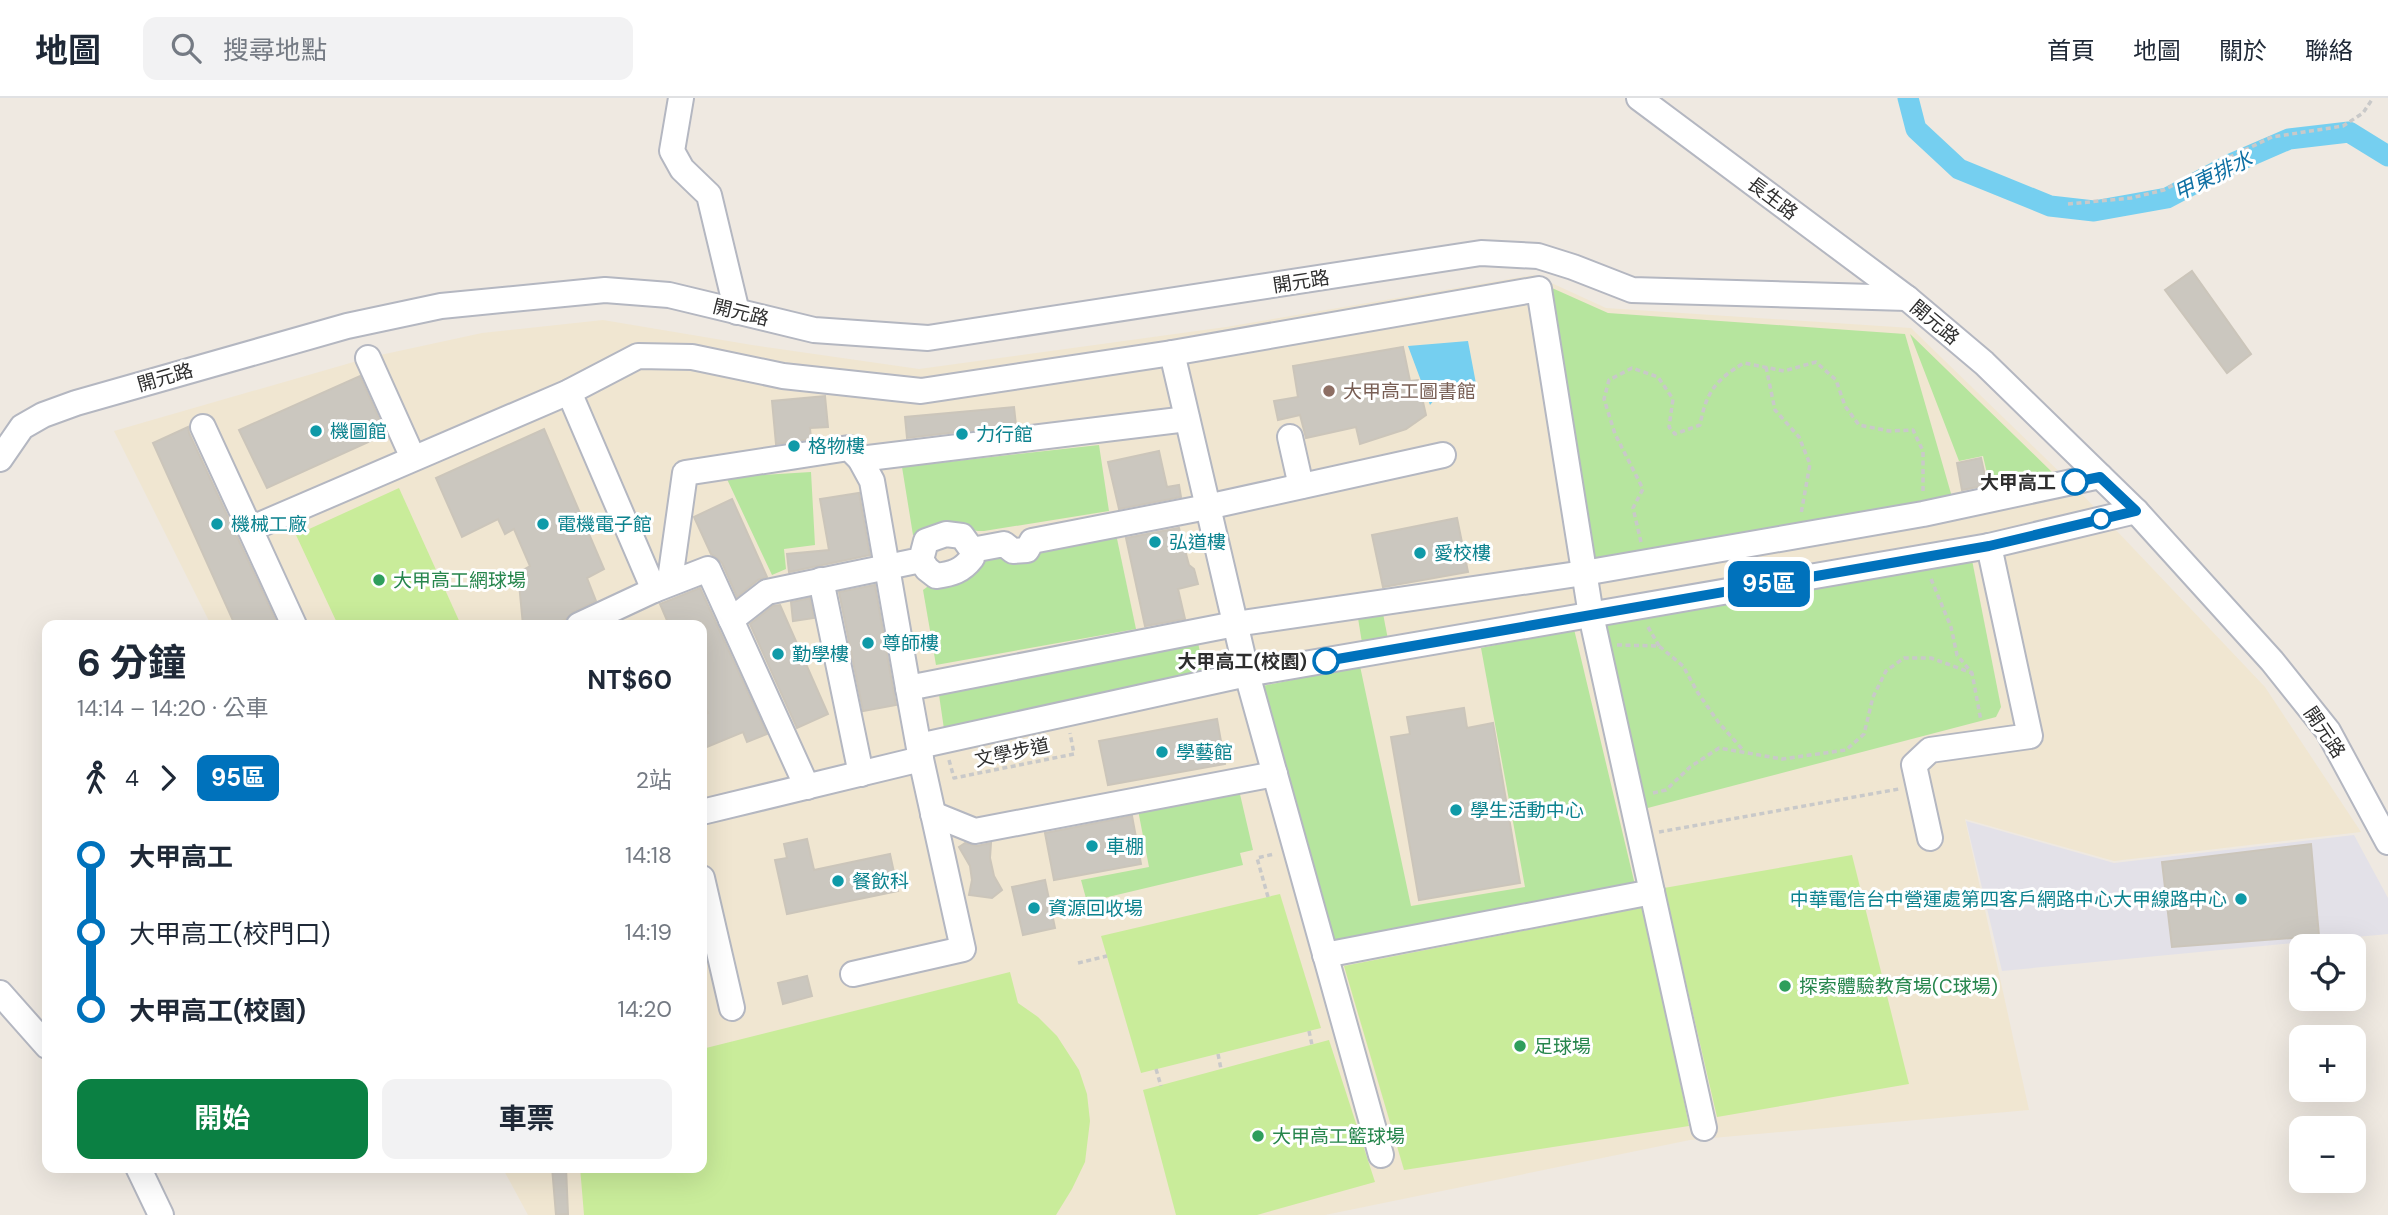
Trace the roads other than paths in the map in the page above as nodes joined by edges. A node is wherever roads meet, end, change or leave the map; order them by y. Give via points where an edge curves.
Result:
1 (681, 98) edge
2 (1639, 98) edge
3 (1673, 109) edge
4 (1907, 298) junction
5 (737, 312) junction
6 (1172, 354) junction
7 (368, 358) dead end
8 (569, 392) junction
9 (1187, 419) junction
10 (203, 427) dead end
11 (1290, 437) dead end
12 (1443, 456) dead end
13 (413, 458) junction
14 (0, 459) edge
15 (860, 459) junction
16 (2100, 477) junction
17 (1301, 486) junction
18 (1207, 507) junction
19 (2136, 511) junction
20 (250, 529) junction
21 (1989, 546) junction
22 (888, 567) junction
23 (1584, 573) junction
24 (821, 580) junction
25 (654, 590) junction
26 (1591, 615) junction
27 (292, 620) edge
28 (590, 620) edge
29 (731, 620) junction
30 (1235, 624) junction
31 (1247, 674) junction
32 (908, 688) junction
33 (920, 752) junction
34 (861, 774) junction
35 (1275, 774) junction
36 (807, 787) junction
37 (707, 811) edge
38 (933, 814) junction
39 (1930, 838) dead end
40 (2388, 842) edge
41 (1653, 892) junction
42 (707, 900) edge
43 (1325, 955) junction
44 (853, 974) dead end
45 (0, 993) edge
46 (732, 1008) dead end
47 (42, 1040) edge
48 (1704, 1128) dead end
49 (1381, 1155) dead end
50 (141, 1173) edge
51 (161, 1215) edge

1 - 5 street via 671,151 709,195
2 - 3 street, 長生路
3 - 4 street, 長生路
4 - 5 street, 開元路 via 1632,289 1538,256 1481,253 928,338 814,330
4 - 16 street, 開元路 via 1984,363
5 - 14 street, 開元路 via 669,295 606,290 441,306 347,326 76,403 22,427
6 - 8 street via 921,391 783,376 692,357 638,356
6 - 9 street
6 - 23 street via 1539,289
7 - 13 street
8 - 13 street
8 - 25 street
9 - 15 street
9 - 18 street
10 - 20 street
11 - 17 street
12 - 17 street
13 - 20 street
15 - 22 street via 872,481
15 - 25 street via 849,448 685,473 670,580
16 - 19 street, 開元路
16 - 23 street via 1923,514
17 - 18 street
18 - 22 street via 1032,541 1027,550 1013,551 1004,544 972,550 962,536 946,534 926,541 921,559
18 - 30 street
19 - 21 street
19 - 40 street, 開元路 via 2272,661 2328,732
20 - 27 street
21 - 26 street
21 - 39 street via 2030,736 1930,751 1914,765
22 - 24 street
22 - 32 street
23 - 26 street
23 - 30 street
24 - 29 street via 767,592
24 - 34 street
25 - 28 street
25 - 29 street via 708,569
26 - 31 street
26 - 41 street
29 - 36 street
30 - 31 street
30 - 32 street
31 - 33 street via 944,740
31 - 35 street
32 - 33 street
33 - 34 street
33 - 38 street
34 - 36 street
35 - 38 street via 975,831
35 - 43 street
36 - 37 street
38 - 44 street via 963,949
41 - 43 street
41 - 48 street
42 - 46 street
43 - 49 street
45 - 47 street
50 - 51 street

